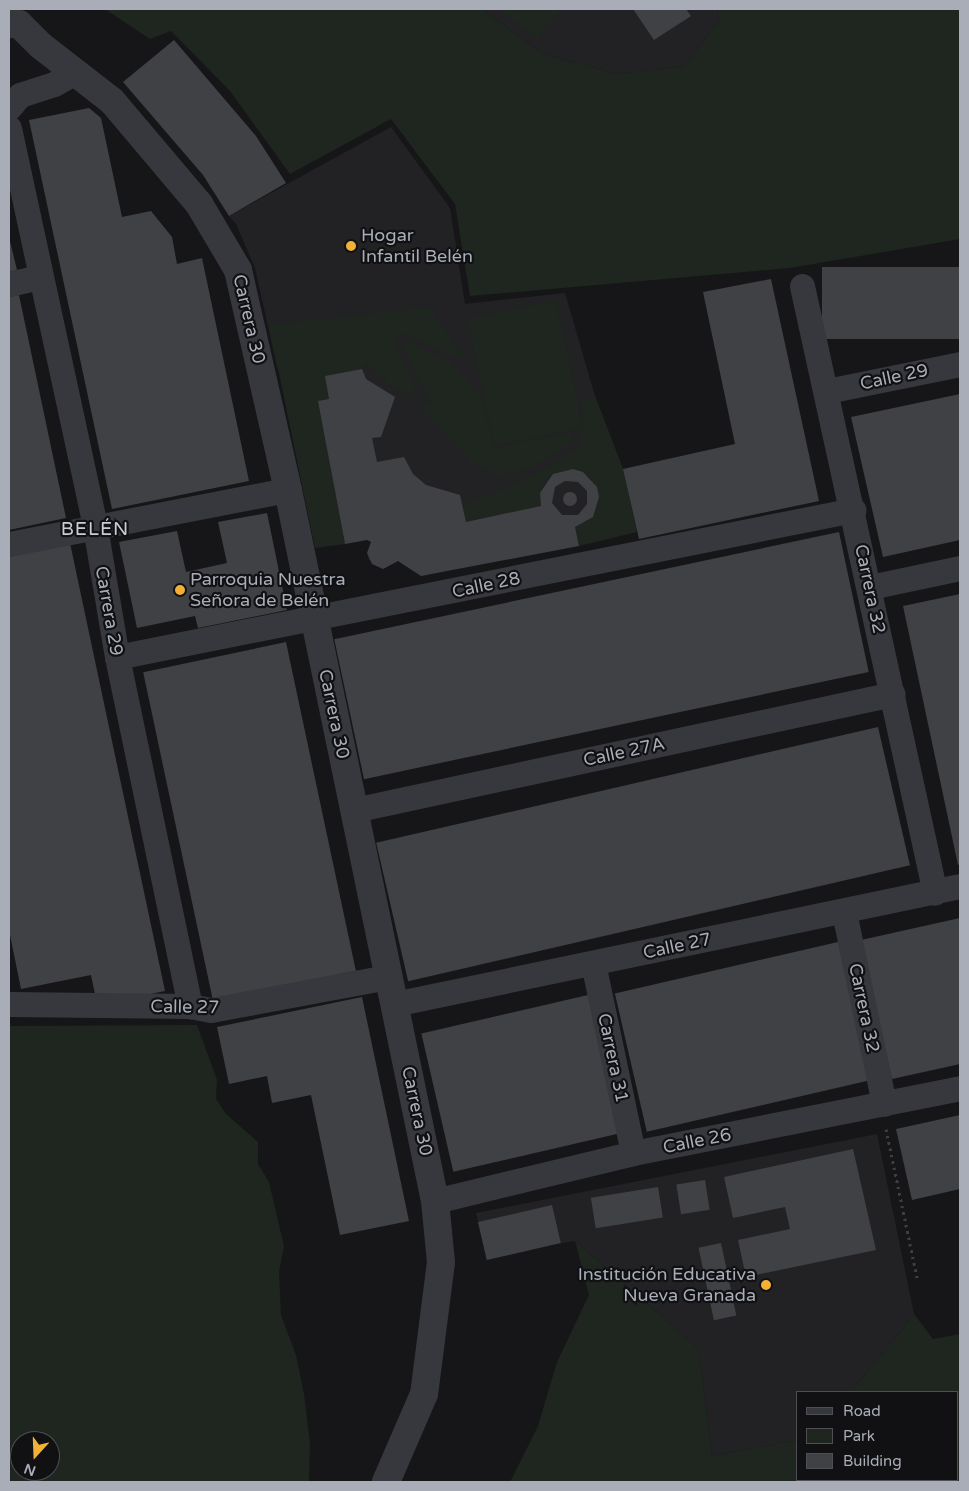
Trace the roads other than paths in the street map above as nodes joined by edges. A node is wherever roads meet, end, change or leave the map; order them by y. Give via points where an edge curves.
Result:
1 (15, 19) edge
2 (77, 71) junction
3 (9, 108) edge
4 (9, 128) edge
5 (40, 277) junction
6 (9, 284) edge
7 (802, 286) dead end
8 (960, 364) edge
9 (827, 391) junction
10 (288, 490) junction
11 (853, 510) junction
12 (95, 527) junction
13 (9, 544) edge
14 (960, 568) edge
15 (870, 587) junction
16 (315, 620) junction
17 (117, 657) junction
18 (893, 694) junction
19 (354, 810) junction
20 (960, 886) edge
21 (935, 893) junction
22 (844, 912) junction
23 (593, 963) junction
24 (388, 977) junction
25 (9, 1004) edge
26 (394, 1004) junction
27 (190, 1006) junction
28 (960, 1088) edge
29 (884, 1104) junction
30 (633, 1153) junction
31 (435, 1201) junction
32 (386, 1482) edge

1 - 2 street, Carrera 30 via 40,45
2 - 3 street via 54,84 20,95
2 - 10 street, Carrera 30 via 112,101 199,204 238,270
4 - 5 street, Carrera 29
5 - 6 street
5 - 12 street, Carrera 29
7 - 9 street, Carrera 32
8 - 9 street, Calle 29
9 - 11 street, Carrera 32
10 - 12 street
10 - 16 street, Carrera 30
11 - 15 street, Carrera 32
11 - 16 street, Calle 28
12 - 13 street
12 - 17 street, Carrera 29
14 - 15 street
15 - 18 street, Carrera 32
16 - 17 street, Calle 28
16 - 19 street, Carrera 30
17 - 27 street, Carrera 29
18 - 19 street, Calle 27A
18 - 21 street, Carrera 32
19 - 24 street, Carrera 30
20 - 21 street, Calle 27
21 - 22 street, Calle 27
22 - 23 street, Calle 27
22 - 29 street, Carrera 32
23 - 26 street, Calle 27
23 - 30 street, Carrera 31
24 - 26 street, Carrera 30
24 - 27 street, Calle 27 via 211,1010
25 - 27 street, Calle 27
26 - 31 street, Carrera 30
28 - 29 street, Calle 26
29 - 30 street, Calle 26
30 - 31 street, Calle 26
31 - 32 street, Carrera 30 via 441,1262 424,1394

